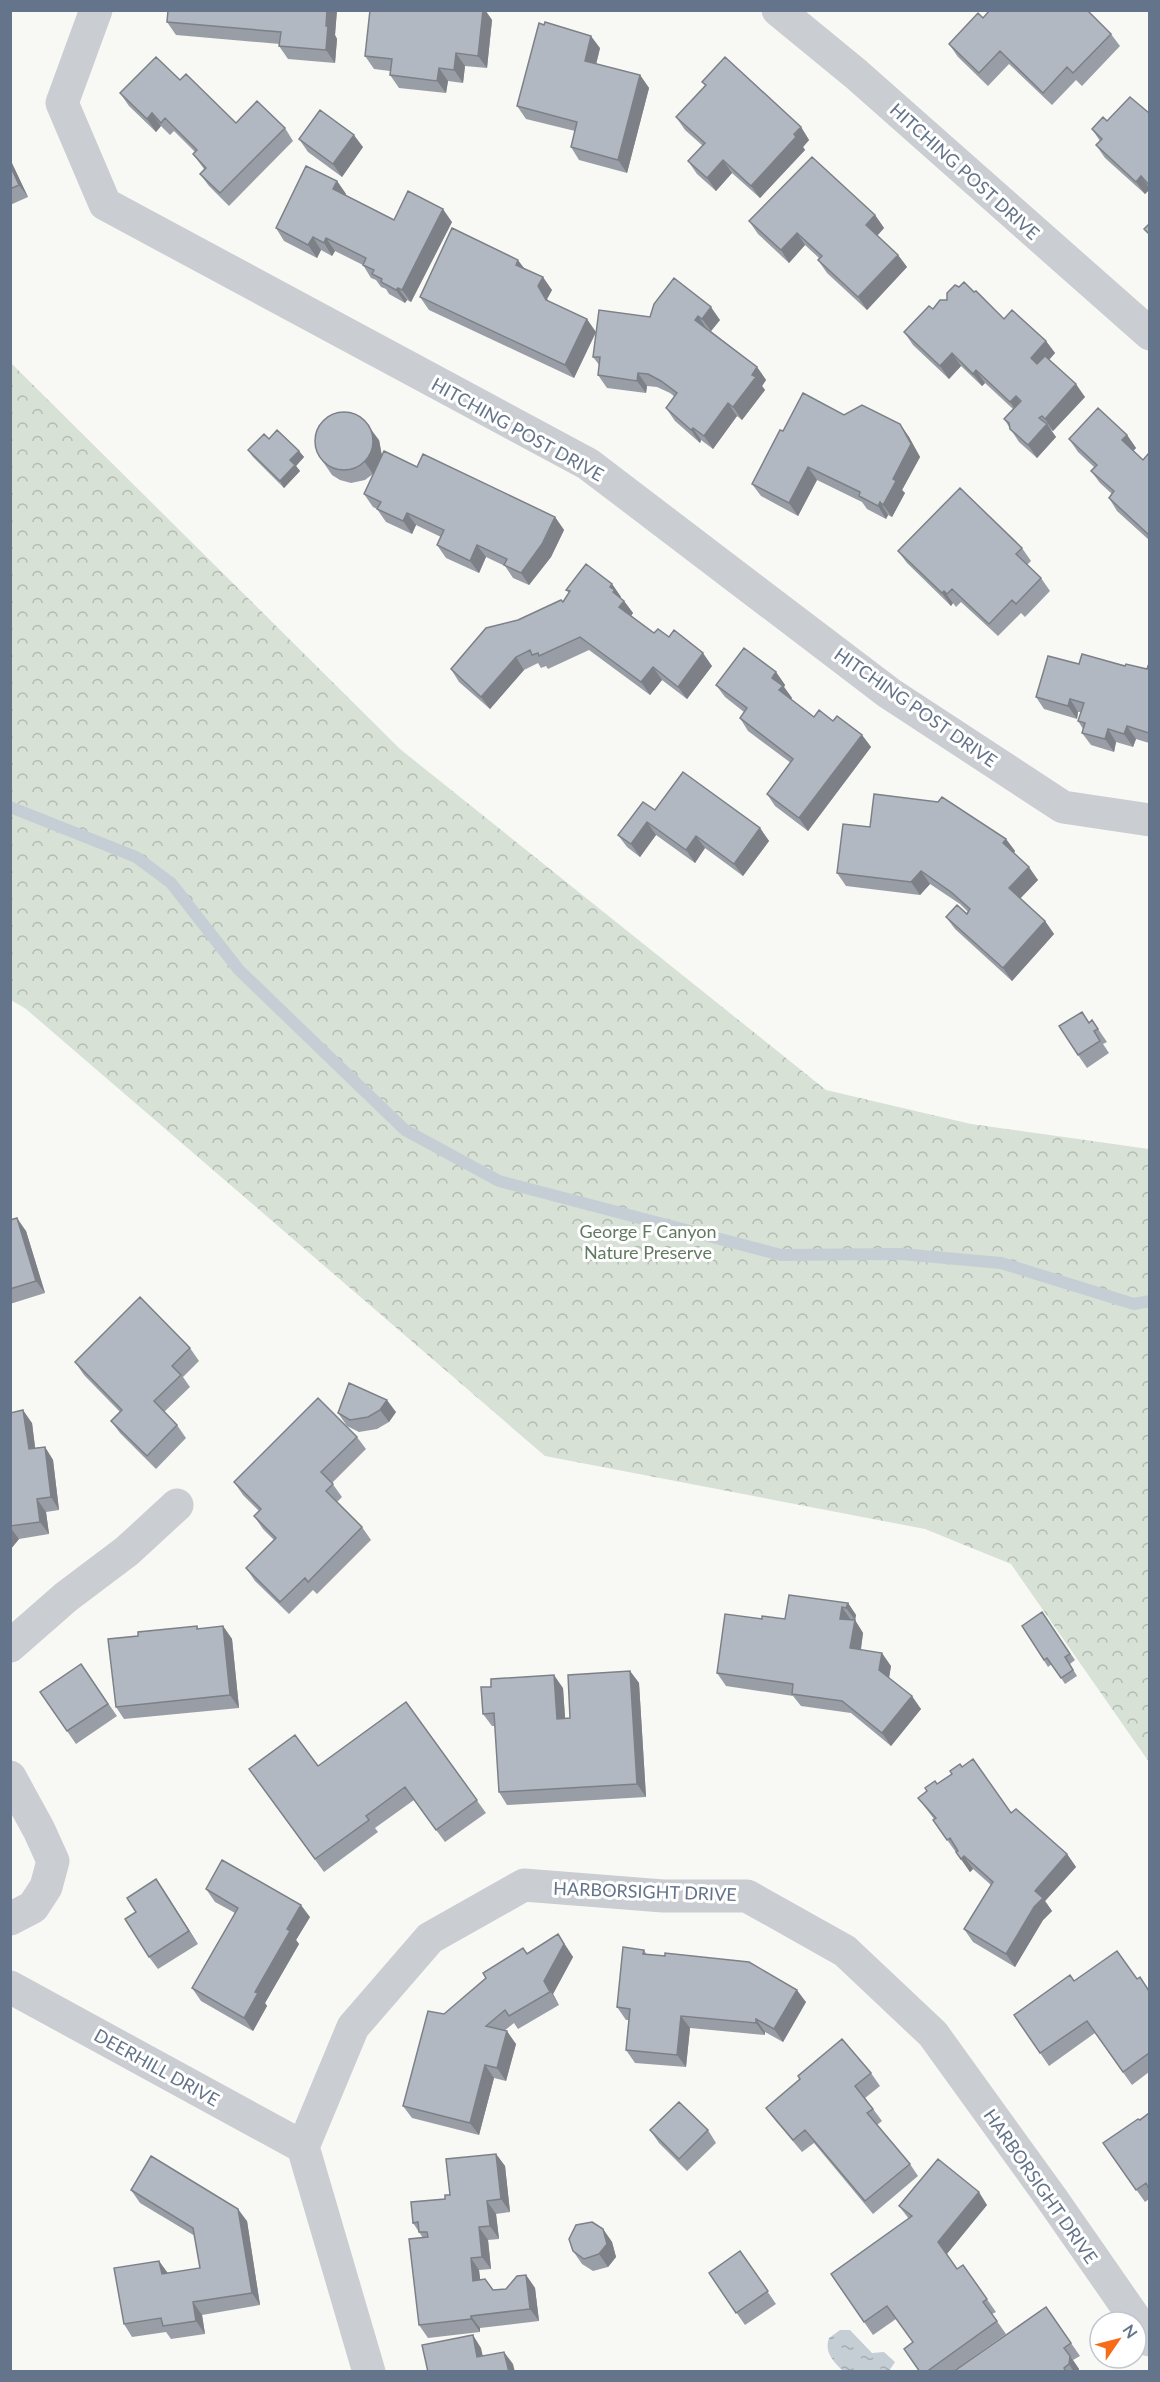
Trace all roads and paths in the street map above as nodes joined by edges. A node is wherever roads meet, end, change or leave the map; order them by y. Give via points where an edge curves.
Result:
1 (96, 10) edge
2 (778, 10) edge
3 (1149, 334) edge
4 (1149, 820) edge
5 (177, 1505) dead end
6 (10, 1646) edge
7 (10, 1777) edge
8 (10, 1919) edge
9 (10, 1987) edge
10 (303, 2148) junction
11 (1149, 2340) edge
12 (369, 2372) edge

1 - 4 street, HITCHING POST DRIVE via 62,103 105,204 588,464 890,693 1063,807
2 - 3 street, HITCHING POST DRIVE
5 - 6 street
7 - 8 street via 53,1862 46,1887 33,1907
9 - 10 street, DEERHILL DRIVE
10 - 11 street, HARBORSIGHT DRIVE via 353,2027 430,1938 524,1885 663,1896 747,1896 845,1951 933,2034
10 - 12 street

